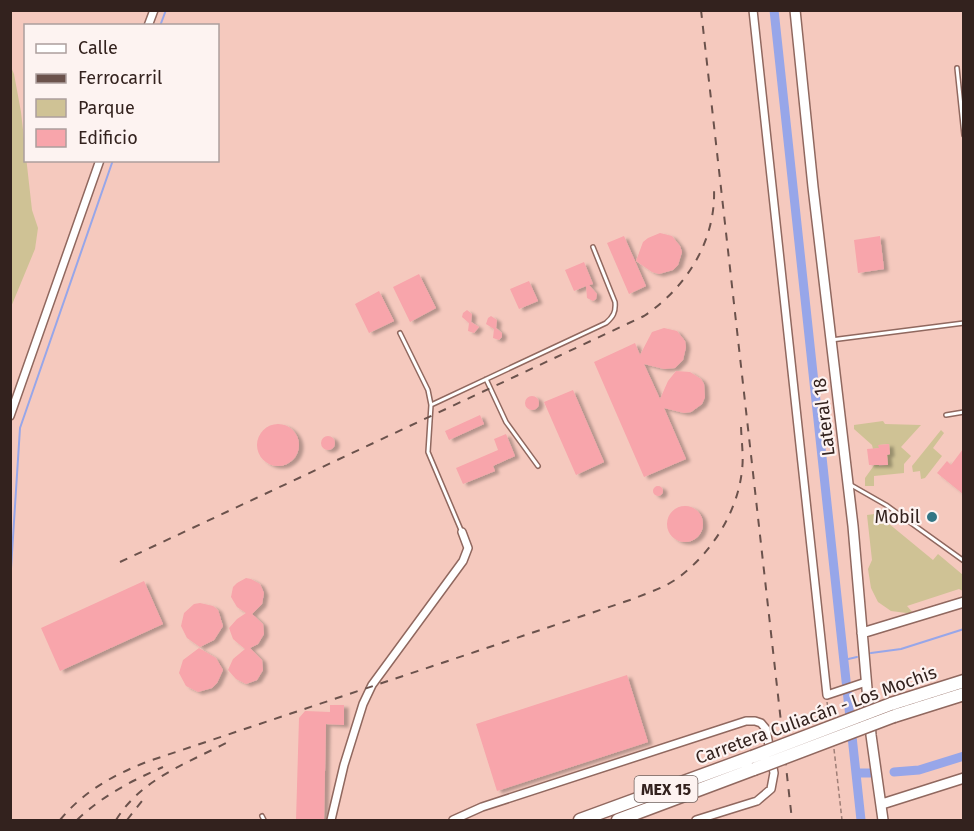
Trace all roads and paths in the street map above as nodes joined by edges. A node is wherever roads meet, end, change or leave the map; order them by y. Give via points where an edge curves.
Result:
1 (753, 10) edge
2 (795, 10) edge
3 (957, 68) dead end
4 (963, 135) edge
5 (98, 162) edge
6 (593, 247) dead end
7 (963, 323) edge
8 (400, 333) dead end
9 (831, 340) junction
10 (486, 379) junction
11 (431, 405) junction
12 (963, 412) edge
13 (946, 415) dead end
14 (10, 416) edge
15 (538, 466) dead end
16 (849, 483) junction
17 (462, 532) joint
18 (963, 561) edge
19 (963, 602) edge
20 (862, 633) junction
21 (963, 681) edge
22 (863, 683) junction
23 (830, 694) junction
24 (963, 694) edge
25 (893, 710) junction
26 (829, 716) dead end
27 (833, 747) dead end
28 (753, 763) junction
29 (963, 778) edge
30 (882, 804) junction
31 (331, 820) edge
32 (453, 820) edge
33 (580, 820) edge
34 (618, 820) edge
35 (696, 820) edge
36 (842, 820) edge
37 (883, 820) edge

1 - 23 street
2 - 9 street, Lateral 18
3 - 4 lane
5 - 14 street
6 - 10 lane via 615,302 613,317
7 - 9 lane
8 - 11 lane via 428,390
9 - 16 street, Lateral 18
10 - 11 lane
10 - 15 lane via 506,422
11 - 17 lane via 428,452
12 - 13 lane
16 - 18 lane
16 - 20 street, Lateral 18
17 - 31 street via 468,548 463,561 384,667 363,704
19 - 20 street
20 - 22 street, Lateral 18
21 - 25 highway, Carretera Culiacán - Los Mochis / MEX 15
22 - 23 street
22 - 30 street, Lateral 18
23 - 26 path
24 - 25 highway, Carretera Culiacán - Los Mochis / MEX 15
25 - 28 highway, Carretera Culiacán - Los Mochis / MEX 15, bridge
27 - 36 path
28 - 33 highway, Carretera Culiacán - Los Mochis / MEX 15
28 - 34 highway, Carretera Culiacán - Los Mochis / MEX 15
29 - 30 street
30 - 37 street, Lateral 18
32 - 35 street via 482,807 746,721 761,723 766,729 774,773 771,789 757,801

